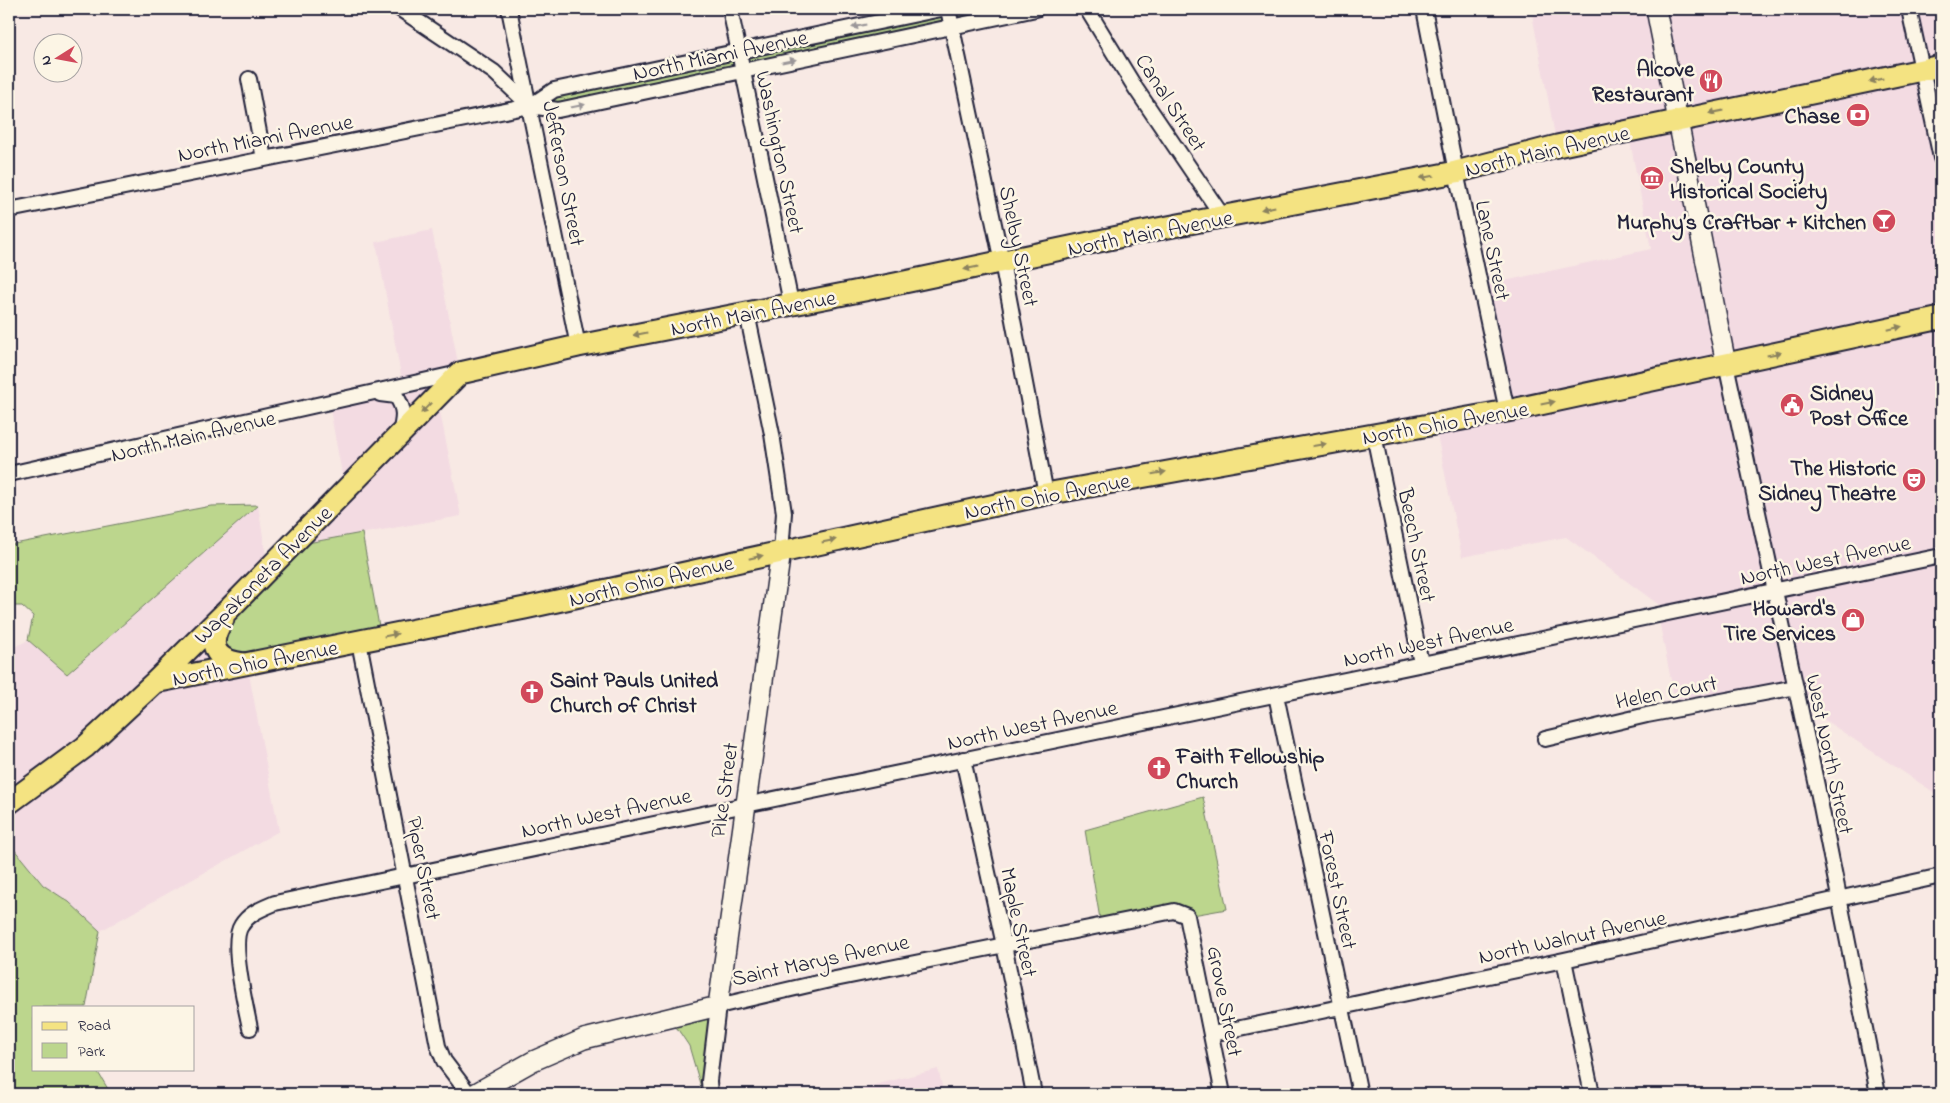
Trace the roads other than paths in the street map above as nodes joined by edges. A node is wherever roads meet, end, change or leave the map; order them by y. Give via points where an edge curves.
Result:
1 (400, 9) edge
2 (510, 9) edge
3 (730, 9) edge
4 (941, 9) edge
5 (948, 9) edge
6 (1036, 9) edge
7 (1087, 9) edge
8 (1424, 9) edge
9 (1656, 9) edge
10 (1909, 9) edge
11 (951, 26) junction
12 (738, 52) junction
13 (1932, 68) edge
14 (742, 72) junction
15 (249, 79) dead end
16 (530, 106) junction
17 (1679, 120) junction
18 (1941, 158) edge
19 (264, 159) junction
20 (1456, 172) junction
21 (9, 210) edge
22 (1222, 217) junction
23 (1002, 262) junction
24 (791, 303) junction
25 (747, 313) junction
26 (1941, 318) edge
27 (578, 346) junction
28 (1726, 364) junction
29 (460, 373) junction
30 (377, 393) junction
31 (1507, 412) junction
32 (400, 435) junction
33 (1374, 435) junction
34 (9, 474) edge
35 (1046, 494) junction
36 (781, 552) junction
37 (1941, 556) edge
38 (1775, 590) junction
39 (230, 608) junction
40 (359, 642) junction
41 (1421, 663) junction
42 (247, 664) junction
43 (155, 682) junction
44 (1796, 687) junction
45 (1276, 695) junction
46 (1545, 738) dead end
47 (963, 759) junction
48 (9, 803) edge
49 (745, 804) junction
50 (1941, 876) edge
51 (405, 877) junction
52 (1839, 898) junction
53 (1187, 916) joint
54 (1004, 945) junction
55 (1564, 960) junction
56 (718, 1006) junction
57 (1341, 1007) junction
58 (250, 1028) dead end
59 (1212, 1034) junction
60 (469, 1094) edge
61 (474, 1094) edge
62 (710, 1094) edge
63 (1034, 1094) edge
64 (1223, 1094) edge
65 (1360, 1094) edge
66 (1592, 1094) edge
67 (1878, 1094) edge

1 - 16 street via 494,72
2 - 16 street, Jefferson Street
3 - 12 street, Washington Street
4 -> 12 street, North Miami Avenue
5 - 11 street, Shelby Street
6 - 11 street, North Miami Avenue
7 - 22 street, Canal Street
8 - 20 street, Lane Street
9 - 17 main road
10 - 13 street
14 -> 11 street, North Miami Avenue
11 - 23 street, Shelby Street
12 - 14 street, Washington Street
12 - 16 street, North Miami Avenue via 554,90
13 -> 17 main road, North Main Avenue
13 - 18 street
16 -> 14 street, North Miami Avenue via 558,110
14 - 24 street, Washington Street
15 - 19 street
16 - 19 street, North Miami Avenue
16 - 27 street, Jefferson Street
17 - 20 main road, North Main Avenue
17 - 28 main road
19 - 21 street, North Miami Avenue
20 -> 22 main road, North Main Avenue
20 - 31 street, Lane Street
22 - 23 main road, North Main Avenue
23 -> 24 main road, North Main Avenue
23 - 35 street, Shelby Street
24 - 25 main road, North Main Avenue
25 -> 27 main road, North Main Avenue
25 - 36 street via 772,434 784,513
28 -> 26 main road, North Ohio Avenue
27 - 29 main road, North Main Avenue
31 -> 28 main road, North Ohio Avenue
28 - 38 street, West North Street
29 - 30 street, North Main Avenue
29 -> 32 main road, Wapakoneta Avenue
30 - 32 street via 396,396 402,405 404,417
30 - 34 street, North Main Avenue
31 - 33 main road, North Ohio Avenue
32 - 39 main road, Wapakoneta Avenue
35 -> 33 main road, North Ohio Avenue
33 - 41 street, Beech Street
36 -> 35 main road, North Ohio Avenue
40 -> 36 main road, North Ohio Avenue
36 - 49 main road, Pike Street
37 - 38 street, North West Avenue
38 - 41 street, North West Avenue
38 - 44 street, West North Street
39 - 42 main road via 219,626 214,645 222,658
39 - 43 main road, Wapakoneta Avenue
40 - 42 main road, North Ohio Avenue
40 - 51 street, Piper Street
41 - 45 street, North West Avenue
42 - 43 main road, North Ohio Avenue
43 - 48 main road, Wapakoneta Avenue via 86,747
44 - 46 street, Helen Court
44 - 52 street, West North Street
45 - 47 street, North West Avenue
45 - 57 street, Forest Street
47 - 49 street, North West Avenue
47 - 54 street, Maple Street
49 - 51 street, North West Avenue
49 - 56 main road, Pike Street
50 - 52 street, North Walnut Avenue
51 - 58 street, North West Avenue via 275,903 253,912 240,928 237,949
51 - 60 street, Piper Street via 438,1046 444,1061
52 - 55 street, North Walnut Avenue
52 - 67 street, West North Street
53 - 54 street, Saint Marys Avenue via 1174,911
53 - 59 street, Grove Street
54 - 56 street, Saint Marys Avenue
54 - 63 street, Maple Street
55 - 57 street, North Walnut Avenue
55 - 66 street
56 - 61 main road, Saint Marys Avenue via 584,1039 533,1061
56 - 62 street
57 - 59 street, North Walnut Avenue
57 - 65 street, Forest Street
59 - 64 street, Grove Street

